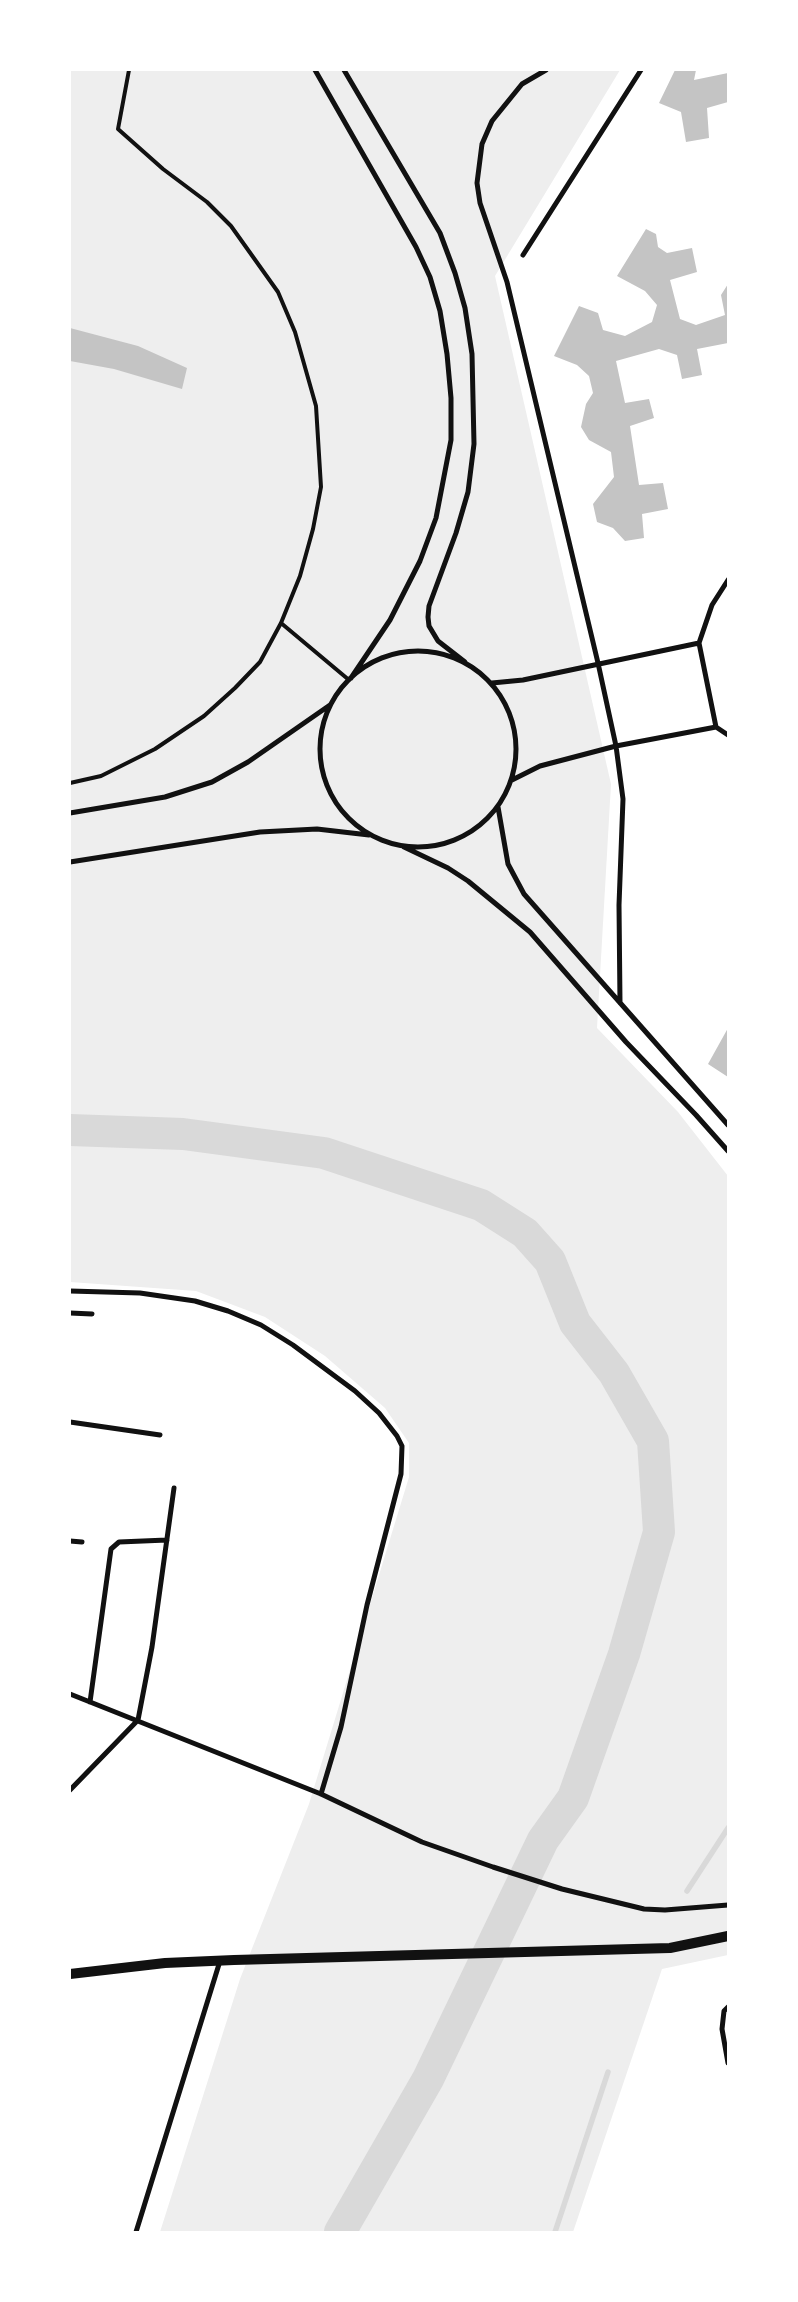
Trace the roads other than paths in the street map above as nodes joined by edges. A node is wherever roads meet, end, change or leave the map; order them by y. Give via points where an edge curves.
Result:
1 (129, 70) edge
2 (315, 70) edge
3 (344, 70) edge
4 (546, 70) edge
5 (641, 70) edge
6 (523, 255) dead end
7 (728, 580) edge
8 (281, 623) junction
9 (698, 643) junction
10 (465, 662) junction
11 (598, 663) junction
12 (350, 679) junction
13 (492, 683) junction
14 (330, 705) junction
15 (716, 727) junction
16 (728, 735) edge
17 (616, 746) junction
18 (512, 780) junction
19 (70, 783) edge
20 (498, 807) junction
21 (70, 813) edge
22 (369, 835) junction
23 (401, 846) junction
24 (70, 862) edge
25 (620, 1003) junction
26 (728, 1125) edge
27 (728, 1151) edge
28 (70, 1291) edge
29 (70, 1313) edge
30 (92, 1314) dead end
31 (70, 1422) edge
32 (160, 1435) dead end
33 (174, 1488) dead end
34 (166, 1540) junction
35 (70, 1541) edge
36 (82, 1542) dead end
37 (70, 1694) edge
38 (90, 1702) junction
39 (138, 1720) junction
40 (70, 1790) edge
41 (321, 1794) junction
42 (728, 1905) edge
43 (728, 1936) edge
44 (220, 1961) junction
45 (70, 1974) edge
46 (728, 2007) edge
47 (728, 2063) edge
48 (136, 2232) edge

1 - 8 lane via 118,129 207,202 254,256 278,292 295,332 316,406 321,487 300,576
2 - 12 street via 430,277 440,311 451,398 450,440 436,518 420,561 390,620
3 - 10 street via 440,233 465,308 472,354 473,454 468,492 428,616 429,626 438,642
4 - 11 street via 522,84 492,121 482,144 477,183 480,203 508,282
5 - 6 street
7 - 9 street via 712,605
8 - 12 lane
8 - 19 lane via 260,662 204,716 155,749 101,776
9 - 11 street
9 - 15 street
10 - 12 street via 436,652 406,651 376,660
10 - 13 street
11 - 13 street via 523,680
11 - 17 street
12 - 14 street
13 - 18 street via 510,712 517,746
14 - 21 street via 248,762 212,782 165,797
14 - 22 street via 321,733 321,763 330,792 346,816
15 - 16 street
15 - 17 street
17 - 18 street via 540,766
17 - 25 street via 623,799
18 - 20 street
20 - 23 street via 471,832 437,846
20 - 25 street via 508,864 524,894
22 - 23 street
22 - 24 street via 316,830 260,832
23 - 27 street via 468,880 530,932 626,1042
25 - 26 street
28 - 41 street via 179,1298 228,1311 260,1324 355,1391 398,1436 402,1446 401,1474 367,1605 341,1727
29 - 30 street
31 - 32 street
33 - 34 street
34 - 38 street via 119,1542 111,1549
34 - 39 street via 152,1647
35 - 36 street
37 - 38 street
38 - 39 street
39 - 40 street
39 - 41 street
41 - 42 street via 422,1842 562,1889 644,1909
43 - 44 main road via 670,1948
44 - 45 main road via 165,1963
44 - 48 street
46 - 47 street via 724,2011 722,2029

